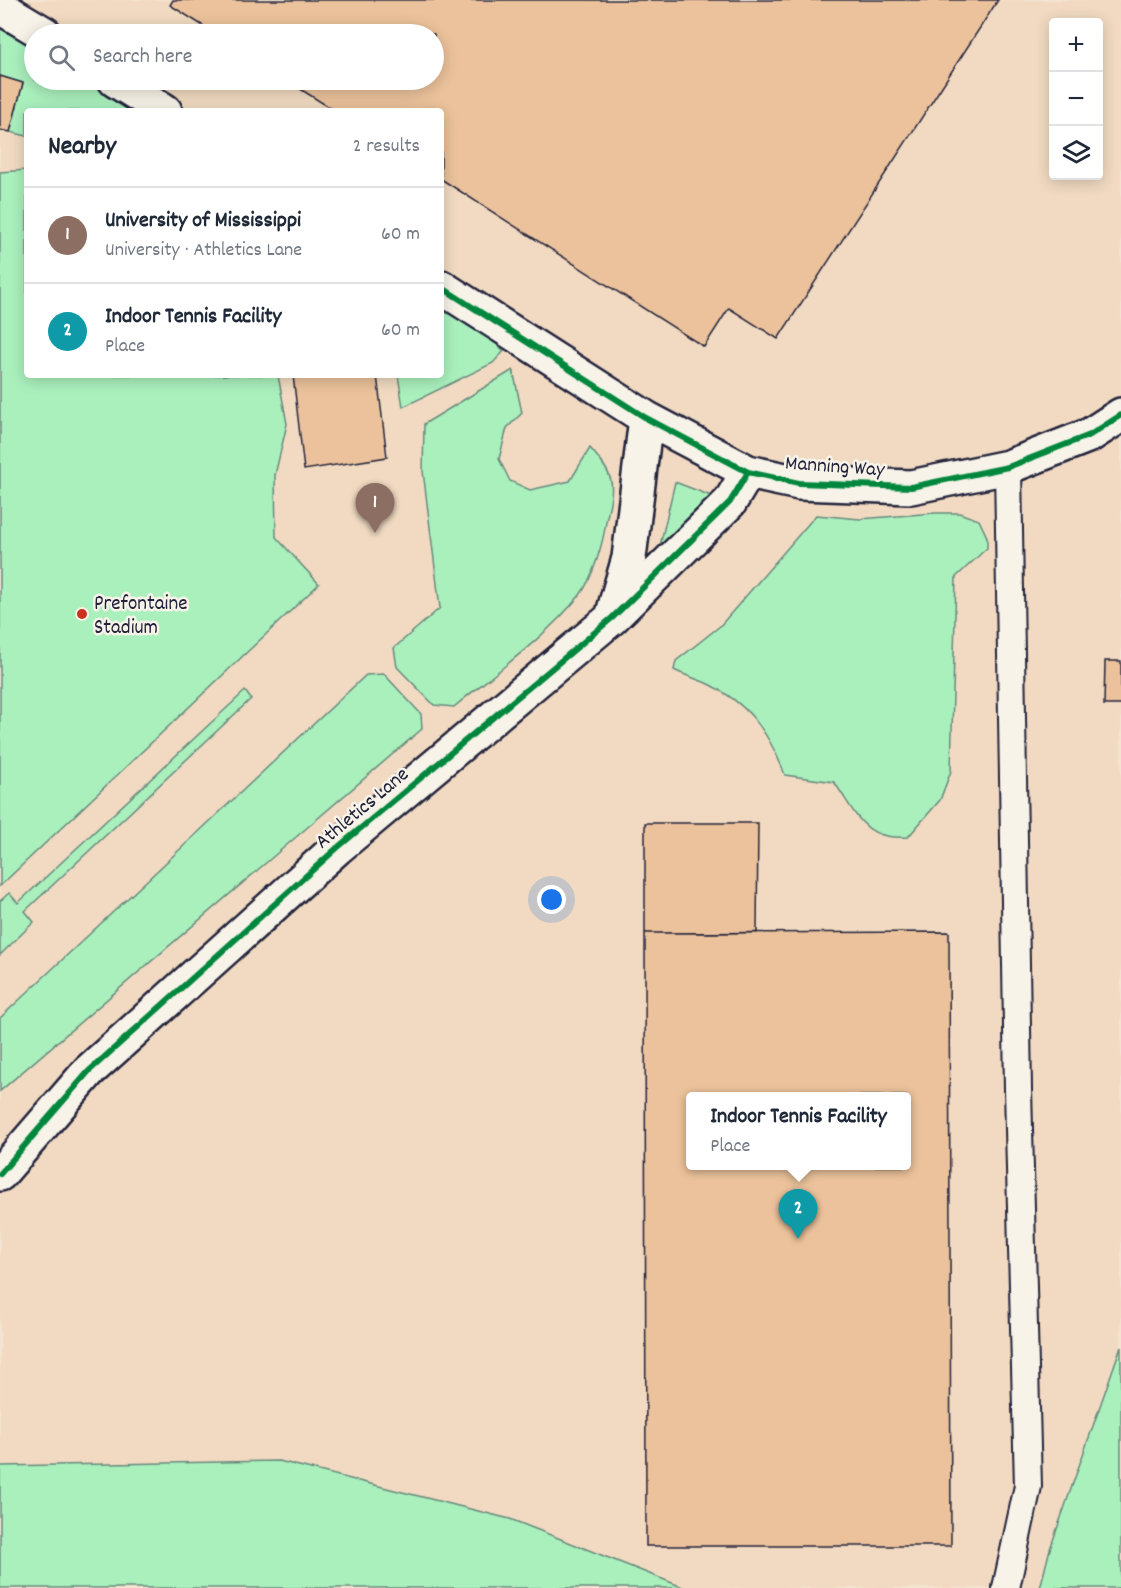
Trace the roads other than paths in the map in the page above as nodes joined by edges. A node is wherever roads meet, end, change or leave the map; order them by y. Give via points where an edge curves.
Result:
1 (0, 7) edge
2 (28, 24) edge
3 (131, 90) edge
4 (160, 108) edge
5 (444, 289) edge
6 (1121, 415) edge
7 (646, 418) junction
8 (1008, 467) junction
9 (748, 472) junction
10 (612, 618) junction
11 (0, 1174) edge
12 (1006, 1588) edge

1 - 2 street
3 - 4 street
5 - 7 street, Manning Way
6 - 8 street, Manning Way via 1090,435
7 - 9 street, Manning Way
7 - 10 street via 629,558
8 - 9 street, Manning Way via 911,487 799,483
8 - 12 lane via 1028,1486
9 - 10 street, Athletics Lane via 730,502
10 - 11 street, Athletics Lane via 337,848 133,1031 89,1071

